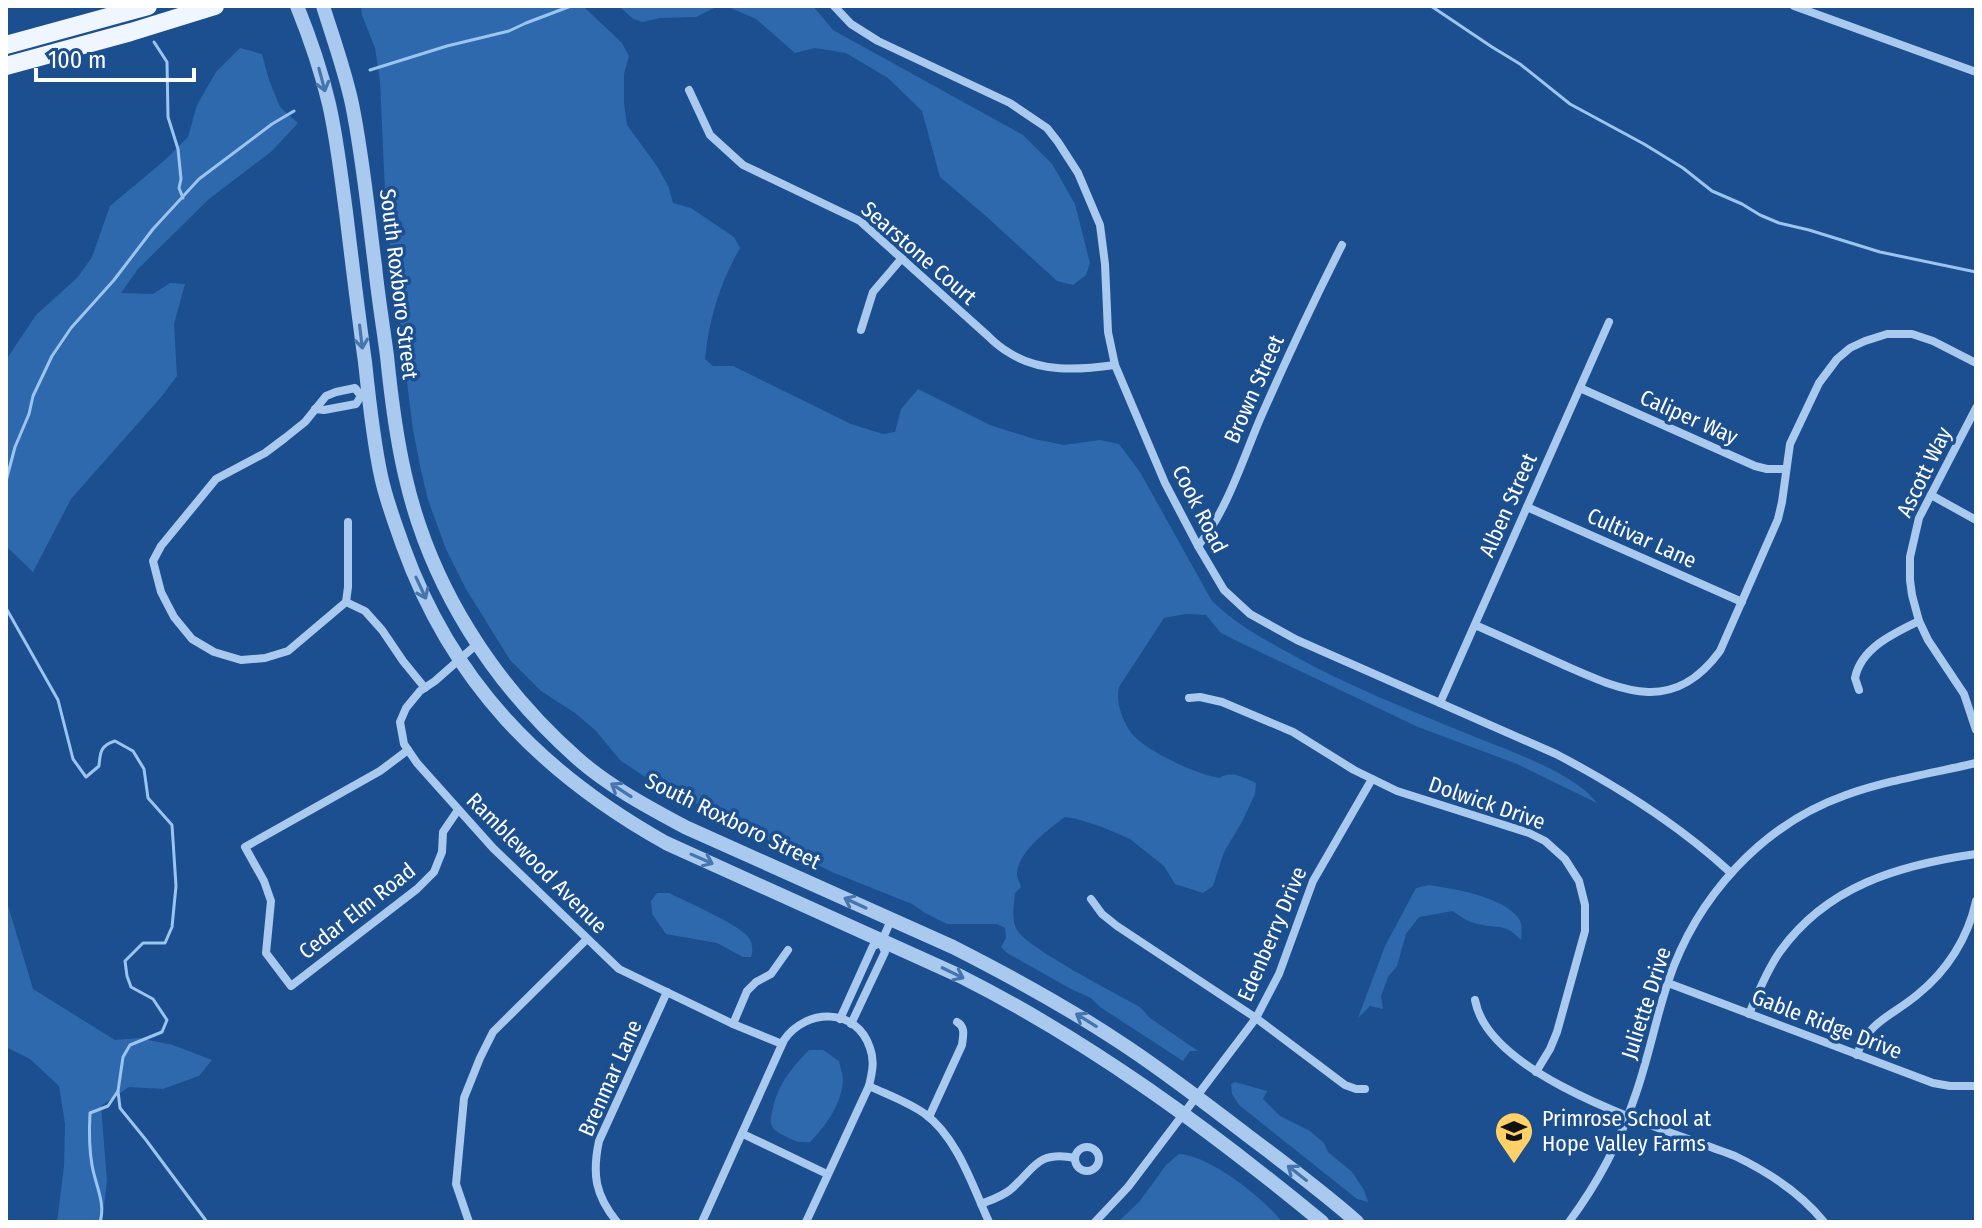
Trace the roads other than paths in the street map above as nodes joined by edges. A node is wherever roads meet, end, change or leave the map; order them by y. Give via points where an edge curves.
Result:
1 (148, 6) edge
2 (215, 6) edge
3 (297, 6) edge
4 (323, 6) edge
5 (834, 6) edge
6 (1794, 6) edge
7 (6, 45) edge
8 (6, 66) edge
9 (1976, 72) edge
10 (689, 90) dead end
11 (1342, 245) dead end
12 (902, 258) junction
13 (1609, 322) dead end
14 (861, 330) dead end
15 (1976, 363) edge
16 (1115, 365) junction
17 (1580, 388) junction
18 (365, 395) junction
19 (1976, 408) edge
20 (315, 409) junction
21 (1785, 469) junction
22 (1931, 495) junction
23 (1527, 507) junction
24 (1976, 520) edge
25 (348, 522) dead end
26 (1198, 546) junction
27 (346, 602) junction
28 (1742, 602) junction
29 (1919, 621) junction
30 (1475, 625) junction
31 (477, 644) junction
32 (459, 659) junction
33 (425, 688) junction
34 (1859, 690) dead end
35 (1189, 698) dead end
36 (1440, 703) junction
37 (1976, 730) edge
38 (408, 750) junction
39 (1976, 763) edge
40 (1372, 779) junction
41 (458, 810) junction
42 (1976, 854) edge
43 (1731, 873) junction
44 (1091, 899) dead end
45 (1976, 901) edge
46 (891, 920) junction
47 (587, 939) junction
48 (882, 941) junction
49 (788, 950) dead end
50 (1668, 983) junction
51 (667, 992) junction
52 (1475, 1000) dead end
53 (1749, 1014) junction
54 (1256, 1018) junction
55 (840, 1019) junction
56 (957, 1022) dead end
57 (733, 1024) junction
58 (851, 1024) junction
59 (782, 1044) junction
60 (1857, 1055) junction
61 (1536, 1072) junction
62 (869, 1086) junction
63 (1976, 1086) edge
64 (1365, 1089) dead end
65 (1197, 1096) junction
66 (1183, 1114) junction
67 (1628, 1116) junction
68 (929, 1117) junction
69 (743, 1134) junction
70 (1075, 1158) dead end
71 (827, 1174) junction
72 (981, 1204) junction
73 (469, 1222) edge
74 (617, 1222) edge
75 (702, 1222) edge
76 (806, 1222) edge
77 (989, 1222) edge
78 (1095, 1222) edge
79 (1322, 1222) edge
80 (1357, 1222) edge
81 (1569, 1222) edge
82 (1824, 1222) edge

1 - 7 main road
2 - 8 main road
3 -> 18 street, South Roxboro Street via 315,52 334,130
4 - 31 street, South Roxboro Street via 354,118 405,478 438,574
5 - 16 street, Cook Road via 878,41 1010,103 1058,142 1100,225
6 - 9 street
10 - 12 street, Searstone Court via 710,135 743,165 860,221
11 - 26 street, Brown Street via 1221,509
12 - 14 street via 873,292
12 - 16 street, Searstone Court via 1008,353 1064,369
13 - 17 street, Alben Street
15 - 21 street via 1912,334 1887,334 1850,348 1819,383 1790,444
16 - 26 street, Cook Road
17 - 21 street, Caliper Way via 1755,466
17 - 23 street, Alben Street
18 - 20 street via 356,404
18 - 20 street via 355,388 336,392
18 -> 32 street, South Roxboro Street via 390,510 411,568
19 - 22 street, Ascott Way
20 - 27 street via 265,453 216,479 153,561 161,592 192,639 241,660 288,651
21 - 28 street via 1778,519
22 - 24 street
22 - 29 street, Ascott Way via 1910,557
23 - 28 street, Cultivar Lane
23 - 30 street, Alben Street
25 - 27 street
26 - 36 street, Cook Road via 1224,590 1250,614
27 - 33 street via 365,611
28 - 30 street via 1710,664 1688,683 1658,691 1613,686
29 - 34 street via 1883,640 1862,662 1855,678
29 - 37 street, Ascott Way via 1964,694
30 - 36 street, Alben Street
31 - 32 street
46 -> 31 street, South Roxboro Street via 685,827 610,783 546,728
32 - 33 street
32 -> 48 street, South Roxboro Street via 526,740 630,823
33 - 38 street via 400,722
35 - 40 street, Dolwick Drive via 1222,702 1293,732
36 - 43 street, Cook Road via 1592,773 1641,802
38 - 41 street, Ramblewood Avenue
38 - 41 street, Cedar Elm Road via 245,847 271,901 266,953 291,986 434,872 443,832
39 - 43 street, Juliette Drive via 1873,786 1819,806 1773,834
40 - 54 street, Edenberry Drive via 1313,881 1279,974
40 - 61 street, Dolwick Drive via 1529,833 1554,847 1571,867 1583,895 1585,931 1557,1032
41 - 47 street, Ramblewood Avenue
42 - 53 street via 1888,873 1824,906 1777,955
43 - 50 street, Juliette Drive via 1690,930
44 - 54 street via 1117,926
45 - 60 street via 1948,964 1919,994 1869,1030
46 - 48 street
65 -> 46 street, South Roxboro Street via 1061,1005
47 - 51 street, Ramblewood Avenue via 619,969
47 - 73 street via 493,1032 480,1058 464,1098 456,1184
48 - 55 street via 873,946
48 - 58 street via 885,952
48 -> 66 street, South Roxboro Street via 1044,1021
49 - 57 street via 771,974 747,991
50 - 53 street, Gable Ridge Drive
50 - 67 street, Juliette Drive
51 - 57 street, Ramblewood Avenue
51 - 74 street, Brenmar Lane via 599,1141 596,1182
52 - 61 street via 1479,1016 1497,1039
53 - 60 street, Gable Ridge Drive
54 - 64 street via 1345,1085
54 - 65 street, Edenberry Drive
55 - 58 street
55 - 59 street via 810,1019
56 - 68 street via 964,1034 962,1045
57 - 59 street, Ramblewood Avenue
58 - 62 street via 870,1047
59 - 69 street
60 - 63 street, Gable Ridge Drive via 1933,1083
61 - 67 street
62 - 68 street
62 - 71 street
65 - 66 street, Edenberry Drive
80 -> 65 street, South Roxboro Street
66 - 78 street, Edenberry Drive
66 - 79 street, South Roxboro Street
67 - 81 street, Juliette Drive via 1611,1156
67 - 82 street via 1759,1168
68 - 72 street via 952,1144
69 - 71 street
69 - 75 street
70 - 72 street via 1040,1161 1004,1195
71 - 76 street
72 - 77 street

